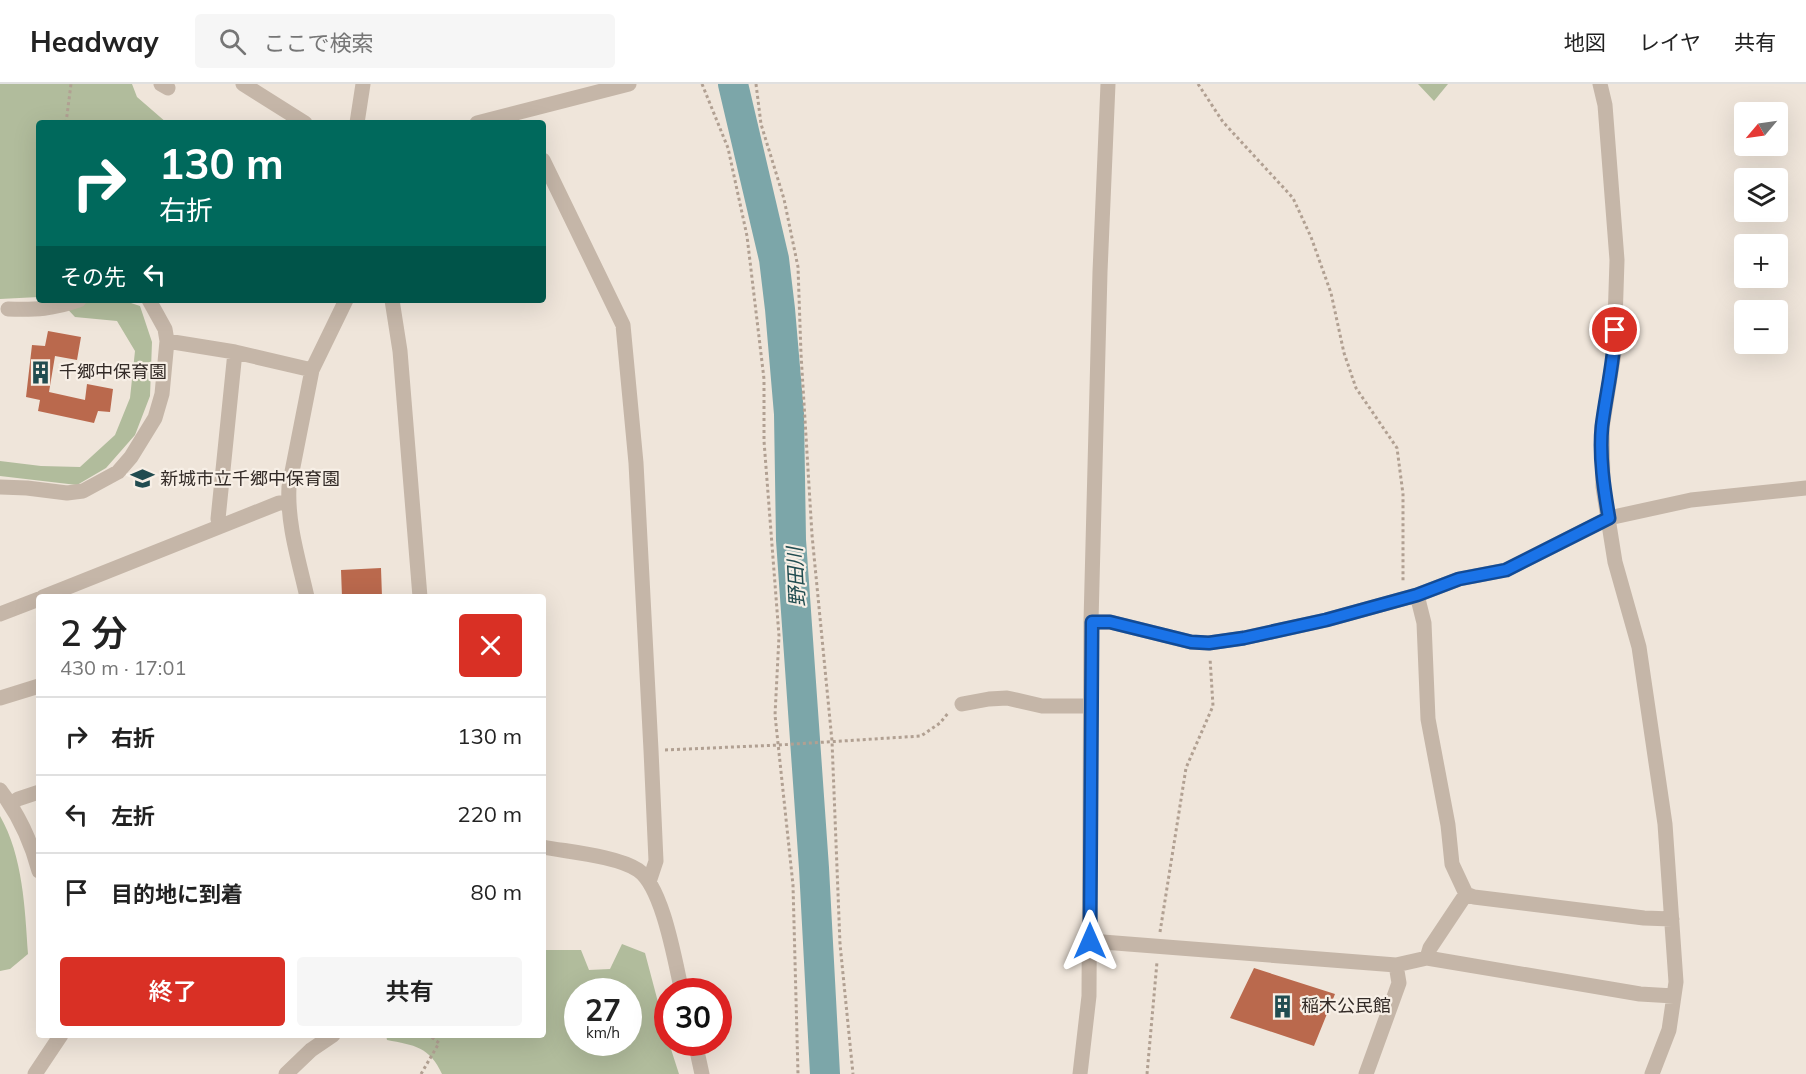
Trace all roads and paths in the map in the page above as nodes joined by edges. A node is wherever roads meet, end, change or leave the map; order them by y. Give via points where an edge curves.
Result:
1 (71, 84) edge
2 (243, 84) edge
3 (363, 84) edge
4 (630, 84) edge
5 (702, 84) edge
6 (756, 84) edge
7 (1108, 84) edge
8 (1198, 84) edge
9 (1600, 84) edge
10 (523, 118) edge
11 (66, 120) edge
12 (301, 120) edge
13 (357, 120) edge
14 (505, 120) edge
15 (546, 166) edge
16 (72, 303) edge
17 (151, 303) edge
18 (345, 303) edge
19 (392, 303) edge
20 (8, 309) dead end
21 (167, 341) junction
22 (235, 352) junction
23 (312, 370) junction
24 (0, 487) edge
25 (1806, 488) edge
26 (288, 503) junction
27 (1609, 518) junction
28 (221, 526) junction
29 (51, 594) edge
30 (306, 594) edge
31 (420, 594) edge
32 (1410, 597) junction
33 (36, 600) edge
34 (0, 614) edge
35 (1092, 622) junction
36 (1209, 643) junction
37 (36, 687) edge
38 (0, 698) edge
39 (962, 704) joint
40 (1090, 706) junction
41 (832, 741) junction
42 (779, 746) junction
43 (651, 750) junction
44 (0, 790) edge
45 (36, 793) edge
46 (11, 804) junction
47 (546, 847) edge
48 (36, 862) edge
49 (649, 882) junction
50 (1466, 894) junction
51 (1672, 918) junction
52 (1090, 941) junction
53 (1158, 946) junction
54 (1427, 958) junction
55 (1396, 965) junction
56 (679, 978) edge
57 (1674, 996) junction
58 (59, 1038) edge
59 (329, 1038) edge
60 (433, 1038) edge
61 (698, 1056) edge
62 (34, 1074) edge
63 (286, 1074) edge
64 (421, 1074) edge
65 (702, 1074) edge
66 (798, 1074) edge
67 (853, 1074) edge
68 (1080, 1074) edge
69 (1146, 1074) edge
70 (1366, 1074) edge
71 (1652, 1074) edge

1 - 11 path
2 - 12 street
3 - 13 street
4 - 10 street
5 - 42 path via 728,148 747,236 764,379 764,441 779,636
6 - 41 path via 761,124 784,199 798,267 812,535
7 - 35 street
8 - 32 path via 1223,122 1293,198 1311,237 1331,293 1356,388 1397,448
9 - 27 street via 1617,260 1614,353 1602,428 1603,487
10 - 14 street
15 - 43 street via 623,325 636,463
16 - 20 street via 41,310
17 - 21 street
18 - 23 street
19 - 31 street via 400,351
21 - 22 street
21 - 24 street via 162,394 154,418 118,472 83,491
22 - 23 street
22 - 28 street via 218,519
23 - 26 street
25 - 27 street via 1691,500
26 - 28 street
26 - 30 street
27 - 32 street via 1506,570 1459,579
27 - 51 street via 1615,562 1639,647 1665,824
28 - 29 street
32 - 36 street via 1326,620
32 - 50 street via 1424,623 1428,719 1452,864
33 - 34 street
35 - 36 street via 1110,622
35 - 40 street
36 - 53 path via 1213,706 1186,768
37 - 38 street
39 - 40 street via 1007,698 1042,706
39 - 41 path via 921,736
40 - 52 street
41 - 42 path
41 - 67 path via 840,944
42 - 43 path
42 - 66 path via 793,885
43 - 49 street via 656,861
44 - 46 street
45 - 46 street
46 - 48 street
47 - 49 street via 614,861 638,870
49 - 56 street via 662,910
50 - 51 street via 1644,918
50 - 54 street
51 - 57 street
52 - 53 street
52 - 68 street via 1089,996
53 - 55 street
53 - 69 path
54 - 55 street
54 - 57 street via 1640,994
55 - 70 street via 1399,983
57 - 71 street via 1669,1030
58 - 62 street
59 - 63 street
60 - 64 path via 439,1043
61 - 65 street

